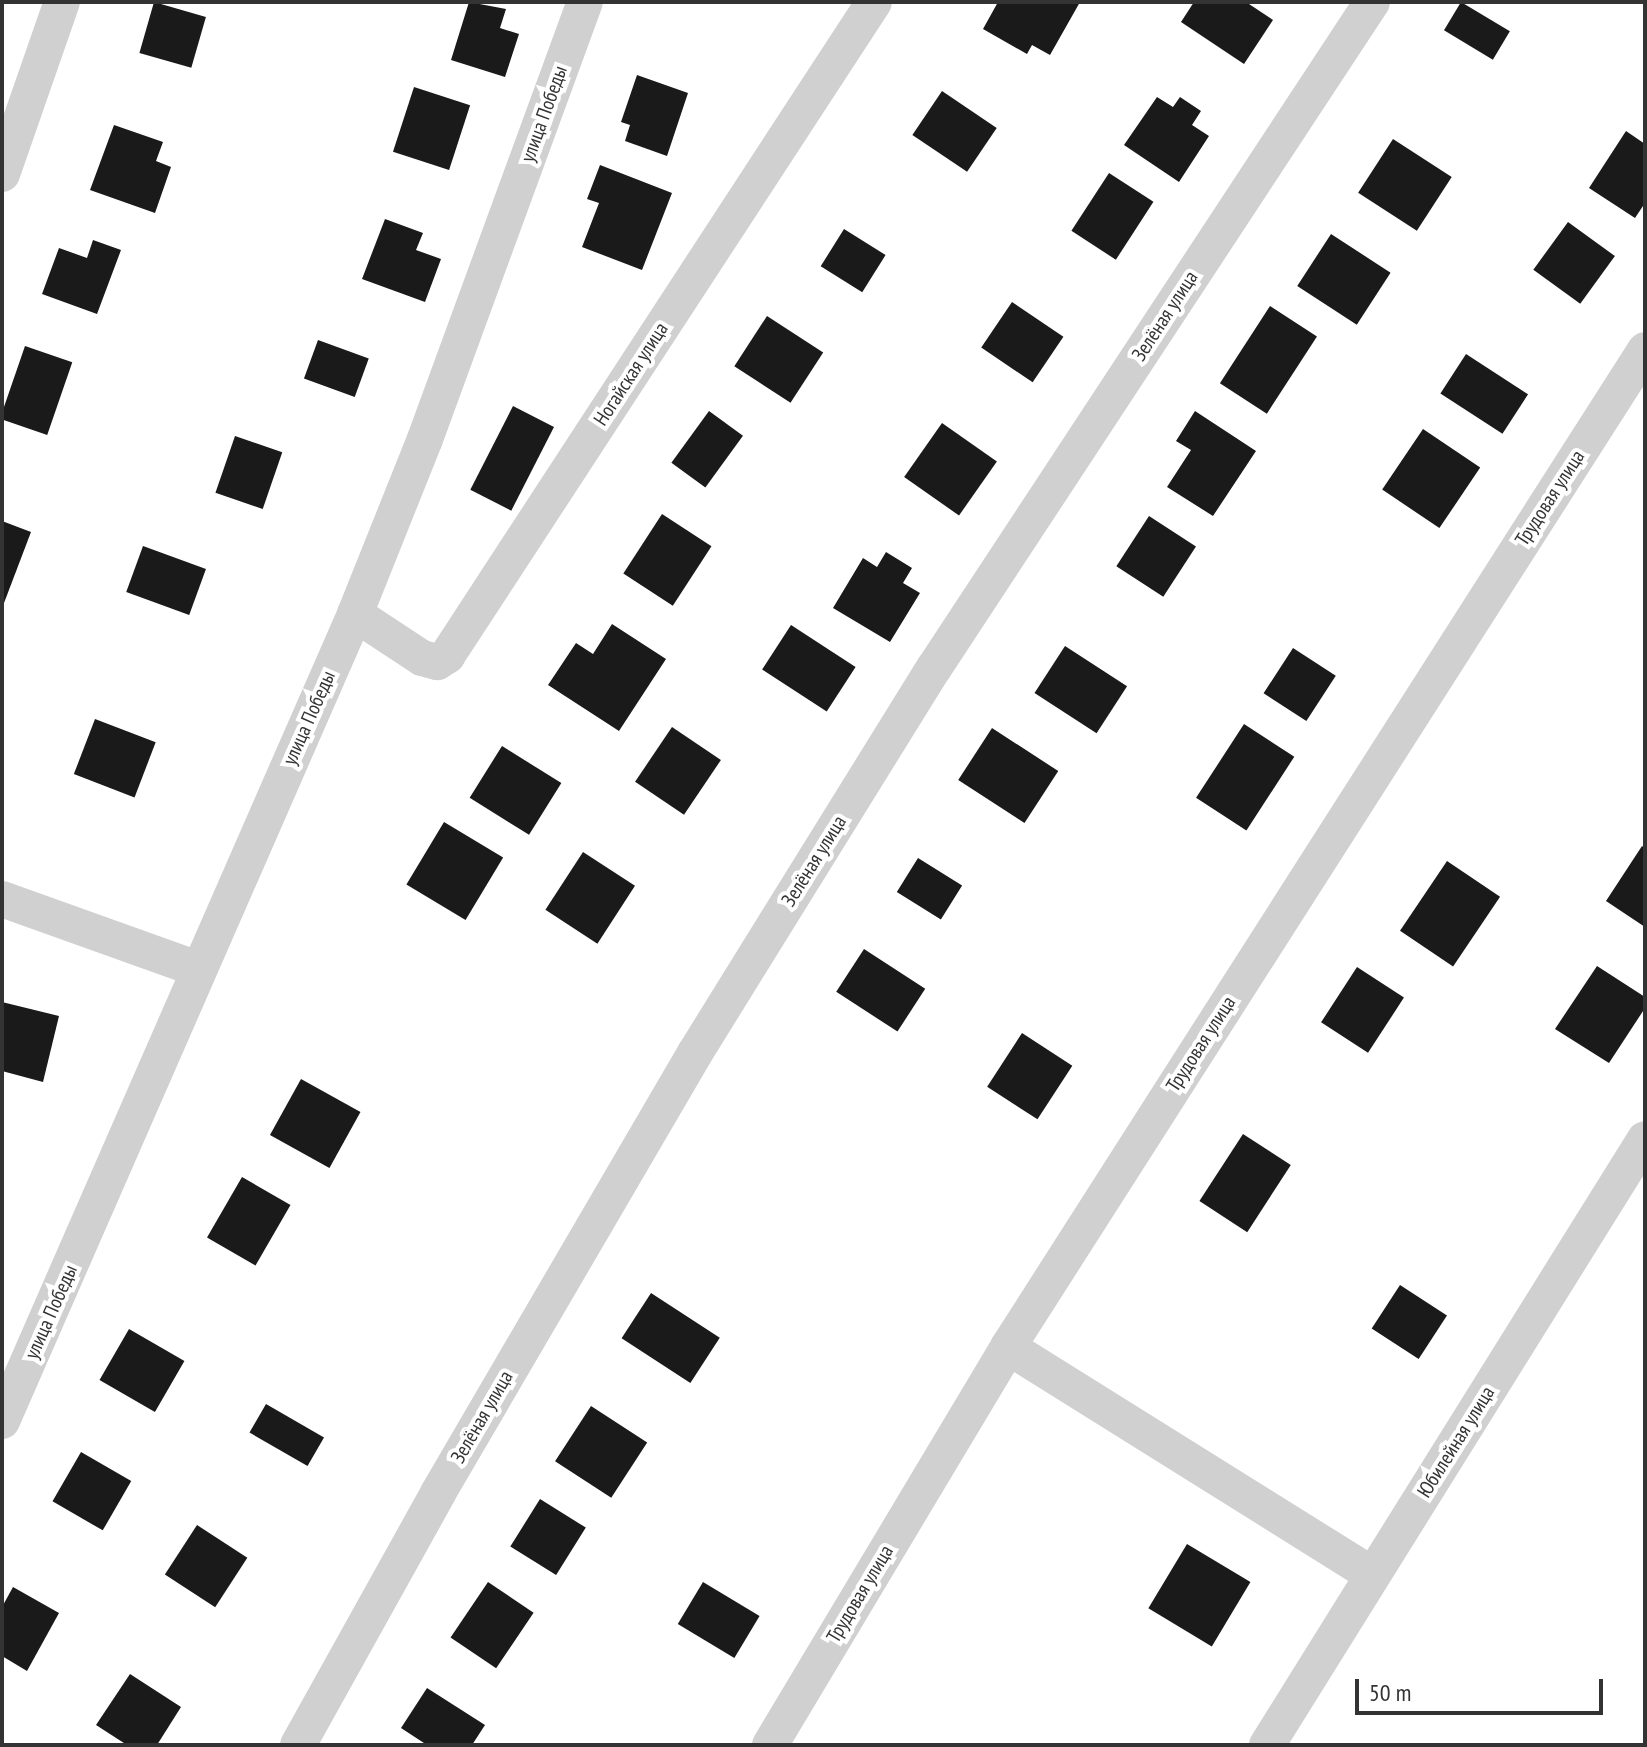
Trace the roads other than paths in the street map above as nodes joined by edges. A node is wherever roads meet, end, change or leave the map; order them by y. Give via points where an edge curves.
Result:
1 (62, 2) edge
2 (585, 2) edge
3 (874, 2) edge
4 (1372, 2) edge
5 (2, 174) edge
6 (1645, 350) edge
7 (355, 614) junction
8 (2, 899) edge
9 (197, 969) junction
10 (1645, 1139) edge
11 (1008, 1347) junction
12 (2, 1421) edge
13 (1373, 1575) junction
14 (298, 1745) edge
15 (770, 1745) edge
16 (1267, 1745) edge

1 - 5 street
2 - 7 street, улица Победы
3 - 7 street, Ногайская улица via 447,656 437,662 422,658
4 - 14 street, Зелёная улица via 934,668 695,1053
6 - 11 street, Трудовая улица
7 - 9 street, улица Победы
8 - 9 street
9 - 12 street, улица Победы
10 - 13 street, Юбилейная улица
11 - 13 street
11 - 15 street, Трудовая улица
13 - 16 street, Юбилейная улица

